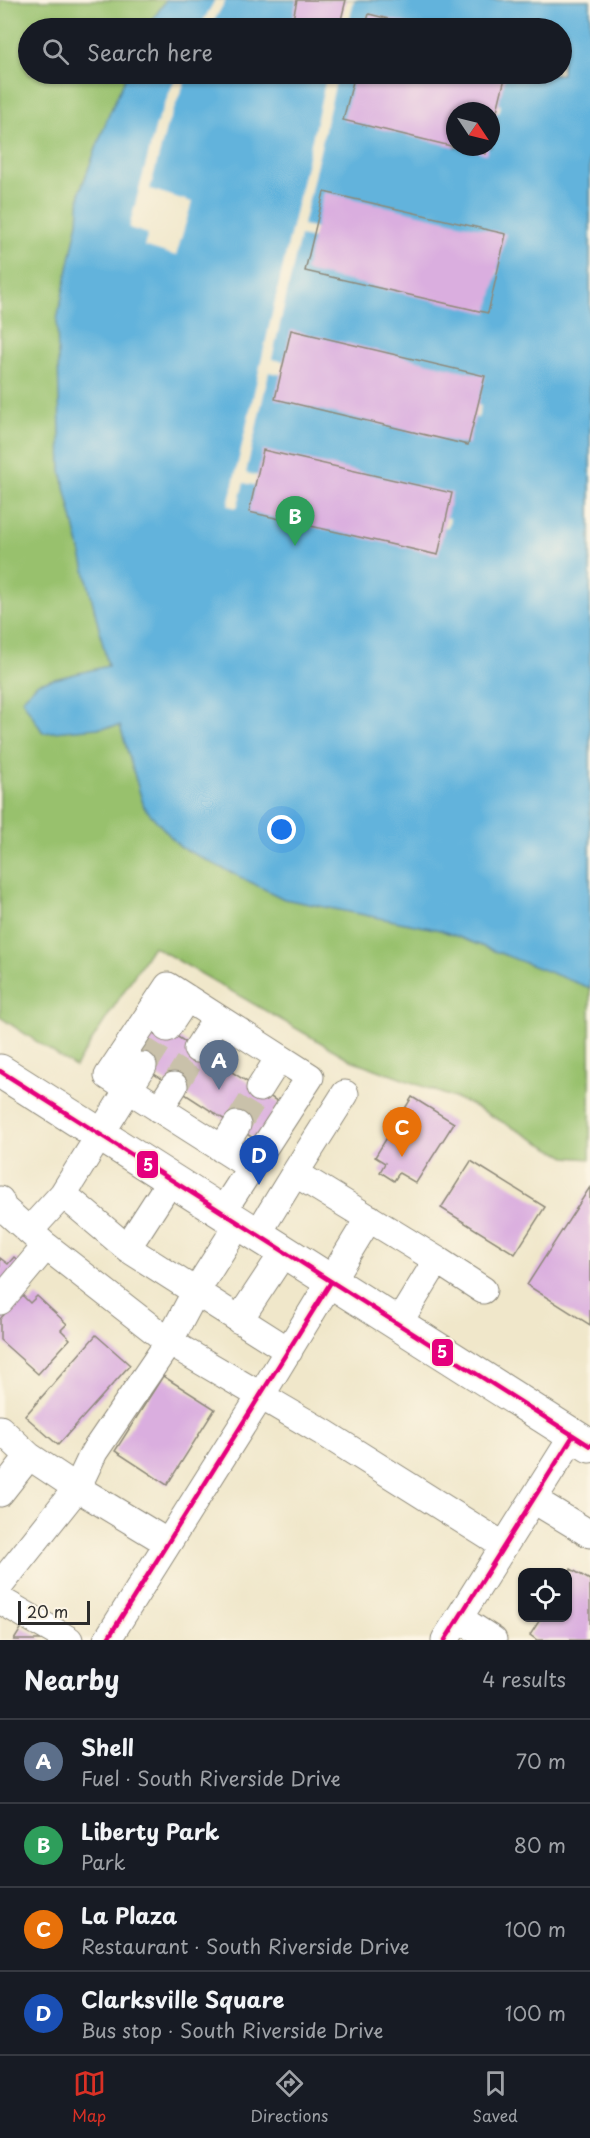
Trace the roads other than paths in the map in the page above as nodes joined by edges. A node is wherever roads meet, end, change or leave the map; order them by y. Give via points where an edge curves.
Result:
1 (187, 998) junction
2 (217, 1018) junction
3 (167, 1028) tunnel mouth
4 (197, 1049) tunnel mouth
5 (279, 1058) junction
6 (143, 1066) tunnel mouth
7 (0, 1071) edge
8 (174, 1086) tunnel mouth
9 (260, 1088) tunnel mouth
10 (128, 1089) junction
11 (345, 1094) dead end
12 (159, 1109) junction
13 (237, 1125) tunnel mouth
14 (101, 1134) junction
15 (222, 1149) junction
16 (251, 1167) junction
17 (295, 1173) junction
18 (171, 1180) junction
19 (63, 1194) junction
20 (1, 1206) edge
21 (369, 1218) junction
22 (250, 1230) junction
23 (38, 1239) junction
24 (127, 1248) junction
25 (437, 1260) junction
26 (331, 1282) junction
27 (483, 1290) dead end
28 (196, 1291) junction
29 (0, 1301) edge
30 (239, 1320) junction
31 (398, 1324) junction
32 (170, 1342) junction
33 (289, 1350) junction
34 (260, 1396) junction
35 (0, 1429) edge
36 (582, 1441) edge
37 (29, 1456) junction
38 (77, 1488) junction
39 (0, 1493) edge
40 (534, 1500) junction
41 (590, 1534) edge
42 (168, 1543) junction
43 (504, 1546) junction
44 (0, 1585) edge
45 (0, 1600) edge
46 (452, 1629) edge
47 (69, 1640) edge
48 (107, 1640) edge
49 (493, 1640) edge

1 - 2 lane
1 - 3 lane
1 - 10 lane via 168,986 108,1076
2 - 4 lane
2 - 5 lane
5 - 9 lane
5 - 16 lane via 310,1077
6 - 10 lane
7 - 14 highway
8 - 12 lane
10 - 12 lane
10 - 14 lane
11 - 17 lane
12 - 15 lane
13 - 15 lane
14 - 18 highway
14 - 19 lane
15 - 16 lane
16 - 22 lane
17 - 21 lane
17 - 22 lane
18 - 22 highway
18 - 24 lane
19 - 23 lane
19 - 24 lane
20 - 23 lane
21 - 25 lane
21 - 26 lane
22 - 26 highway
22 - 28 lane
22 - 30 lane
23 - 29 lane
23 - 32 lane
24 - 28 lane
25 - 27 lane
25 - 31 lane
26 - 31 highway
26 - 33 lane
28 - 30 lane
28 - 32 lane
30 - 33 lane
31 - 36 highway
32 - 34 lane
32 - 38 lane via 94,1452
33 - 34 lane
34 - 42 lane
34 - 43 lane
35 - 37 lane
36 - 40 lane
37 - 38 lane
37 - 39 lane
38 - 42 lane
38 - 44 lane
40 - 41 lane
40 - 43 lane
42 - 48 lane
43 - 46 lane
45 - 47 lane
46 - 49 lane

